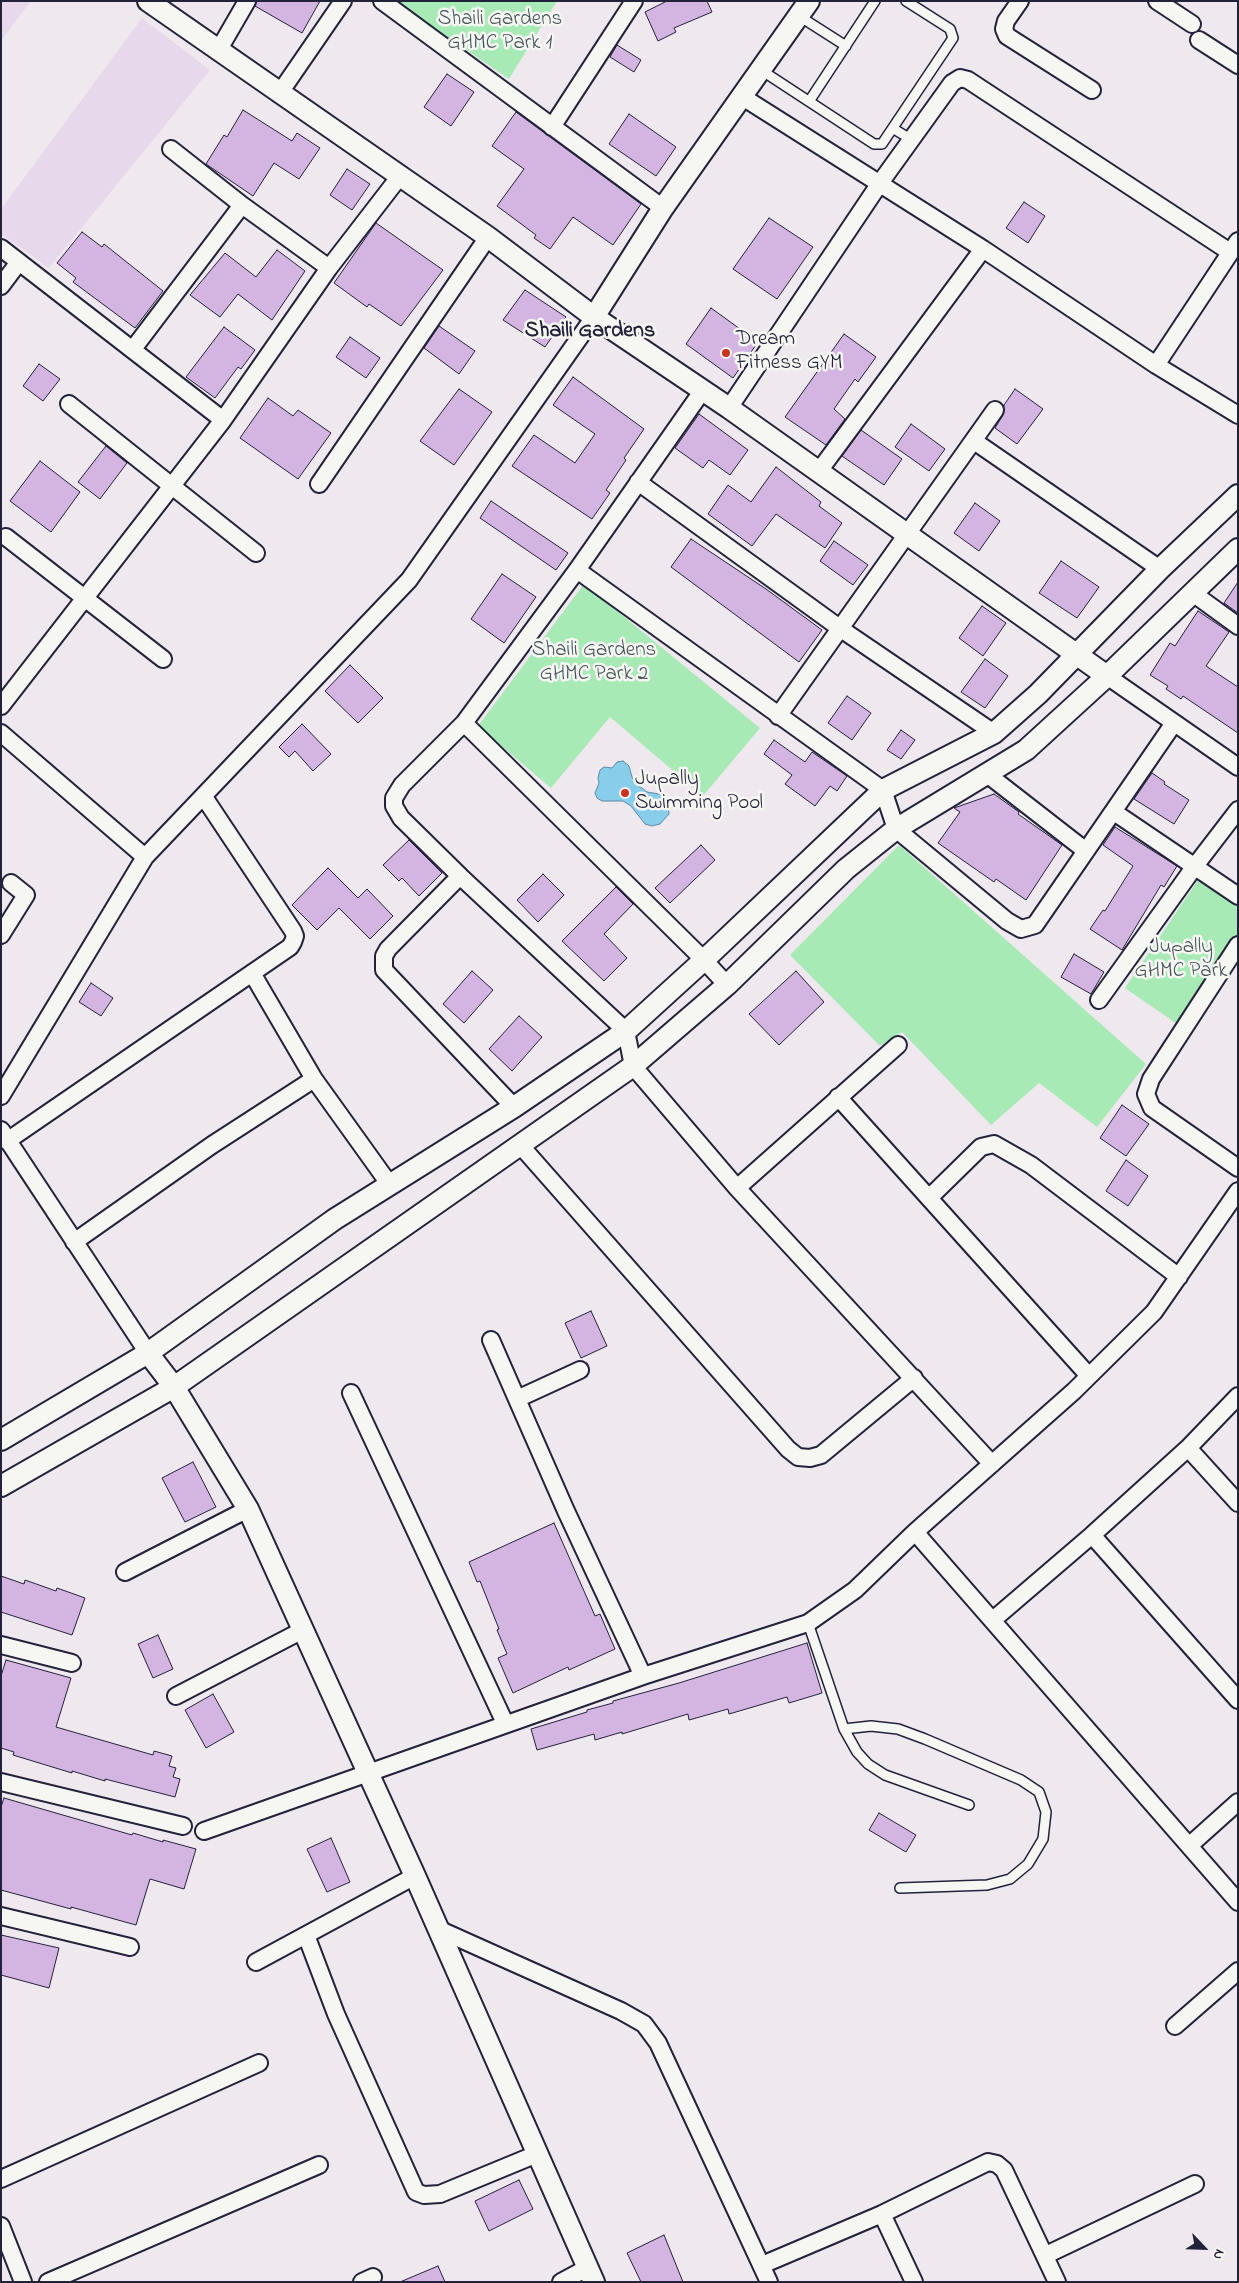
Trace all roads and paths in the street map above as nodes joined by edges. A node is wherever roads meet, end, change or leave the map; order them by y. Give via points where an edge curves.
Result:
1 (148, 1) edge
2 (247, 1) edge
3 (342, 1) edge
4 (382, 1) edge
5 (634, 1) edge
6 (875, 1) edge
7 (906, 1) edge
8 (1020, 1) edge
9 (1157, 1) edge
10 (805, 6) edge
11 (1192, 24) dead end
12 (1199, 40) dead end
13 (846, 46) junction
14 (218, 51) junction
15 (1238, 65) edge
16 (761, 70) junction
17 (1092, 90) dead end
18 (279, 94) junction
19 (742, 96) junction
20 (810, 100) junction
21 (552, 127) junction
22 (894, 129) junction
23 (912, 140) junction
24 (171, 149) dead end
25 (400, 176) junction
26 (880, 183) junction
27 (242, 205) junction
28 (663, 208) junction
29 (488, 237) junction
30 (1234, 247) edge
31 (1, 248) edge
32 (983, 249) junction
33 (19, 262) junction
34 (329, 268) junction
35 (1, 286) edge
36 (594, 317) junction
37 (133, 349) junction
38 (1156, 366) junction
39 (703, 390) junction
40 (69, 404) dead end
41 (729, 408) junction
42 (995, 410) dead end
43 (1238, 416) edge
44 (223, 420) junction
45 (974, 441) junction
46 (818, 471) junction
47 (638, 482) junction
48 (319, 484) dead end
49 (172, 487) junction
50 (1238, 495) edge
51 (908, 534) junction
52 (6, 537) dead end
53 (1238, 549) edge
54 (256, 553) dead end
55 (1160, 569) junction
56 (577, 570) junction
57 (1194, 594) junction
58 (85, 598) junction
59 (1238, 626) edge
60 (841, 629) junction
61 (1076, 655) junction
62 (163, 659) dead end
63 (1107, 676) junction
64 (1, 706) edge
65 (778, 716) junction
66 (464, 723) junction
67 (1174, 723) junction
68 (994, 733) junction
69 (1, 734) edge
70 (1238, 767) edge
71 (987, 774) junction
72 (883, 790) junction
73 (204, 797) junction
74 (1238, 810) edge
75 (1114, 812) junction
76 (896, 829) junction
77 (1086, 852) junction
78 (145, 857) junction
79 (1195, 866) junction
80 (460, 876) junction
81 (11, 883) dead end
82 (1238, 896) edge
83 (1, 935) edge
84 (1238, 945) edge
85 (704, 960) junction
86 (252, 973) junction
87 (726, 985) junction
88 (1099, 1000) dead end
89 (626, 1031) junction
90 (898, 1045) dead end
91 (633, 1066) junction
92 (314, 1079) junction
93 (1, 1096) edge
94 (838, 1097) junction
95 (514, 1107) junction
96 (4, 1135) edge
97 (521, 1146) junction
98 (1238, 1168) edge
99 (390, 1184) junction
100 (737, 1188) junction
101 (1238, 1191) edge
102 (929, 1198) junction
103 (74, 1242) junction
104 (1179, 1277) junction
105 (491, 1340) dead end
106 (148, 1353) junction
107 (580, 1370) dead end
108 (1089, 1376) junction
109 (914, 1378) junction
110 (174, 1387) junction
111 (351, 1393) dead end
112 (1238, 1396) edge
113 (517, 1399) junction
114 (1, 1440) edge
115 (1188, 1448) junction
116 (992, 1464) junction
117 (1, 1486) edge
118 (1238, 1503) edge
119 (248, 1509) junction
120 (916, 1532) junction
121 (1092, 1536) junction
122 (125, 1572) dead end
123 (994, 1620) junction
124 (808, 1623) junction
125 (303, 1630) junction
126 (1, 1645) edge
127 (72, 1662) dead end
128 (643, 1676) junction
129 (176, 1696) dead end
130 (1238, 1700) edge
131 (505, 1723) junction
132 (844, 1729) junction
133 (367, 1773) junction
134 (1, 1782) edge
135 (1238, 1802) edge
136 (969, 1805) dead end
137 (183, 1826) dead end
138 (204, 1831) dead end
139 (1190, 1845) junction
140 (415, 1876) junction
141 (900, 1888) dead end
142 (1238, 1902) edge
143 (1, 1916) edge
144 (438, 1929) junction
145 (306, 1935) junction
146 (130, 1947) dead end
147 (256, 1962) dead end
148 (1238, 1971) edge
149 (1176, 2026) dead end
150 (259, 2063) dead end
151 (537, 2154) junction
152 (319, 2165) dead end
153 (1, 2179) edge
154 (1195, 2184) dead end
155 (882, 2214) junction
156 (1, 2226) edge
157 (1046, 2255) junction
158 (762, 2265) junction
159 (591, 2275) edge
160 (23, 2282) edge
161 (48, 2282) edge
162 (561, 2282) edge
163 (769, 2282) edge
164 (914, 2282) edge
165 (1058, 2282) edge

1 - 14 street
2 - 14 street
3 - 18 street
4 - 21 street
5 - 21 street
6 - 13 lane
7 - 22 lane via 950,29 953,38
8 - 17 street via 1006,22 1007,36
9 - 11 street
10 - 13 lane
10 - 16 street
12 - 15 street
13 - 20 lane
14 - 18 street
16 - 19 street
16 - 20 lane
18 - 25 street
19 - 26 street
19 - 28 street
20 - 22 lane via 878,145
21 - 28 street
22 - 23 lane
23 - 26 street
23 - 30 street via 952,83 960,78 968,80
24 - 27 street
25 - 29 street
25 - 34 street
26 - 32 street
26 - 41 street
27 - 34 street
27 - 37 street
28 - 36 street
29 - 36 street
29 - 48 street
30 - 38 street
31 - 33 street
32 - 38 street
32 - 46 street
33 - 35 street
33 - 37 street
34 - 44 street
36 - 39 street
36 - 73 street via 409,580
37 - 44 street
38 - 43 street
39 - 41 street
39 - 47 street
40 - 49 street
41 - 46 street
42 - 45 street
44 - 49 street
45 - 51 street
45 - 55 street
46 - 51 street
47 - 56 street
47 - 60 street
49 - 54 street
49 - 58 street
50 - 55 street
51 - 60 street
51 - 61 street
52 - 58 street
53 - 57 street
55 - 61 street
56 - 65 street
56 - 66 street
57 - 59 street
57 - 63 street
58 - 62 street
58 - 64 street
60 - 65 street
60 - 68 street
61 - 63 street
61 - 68 street
63 - 67 street
63 - 71 street via 1026,750
65 - 72 street
66 - 80 street via 402,785 394,803 401,818
66 - 85 street
67 - 70 street
67 - 75 street
68 - 72 street
69 - 78 street
71 - 76 street
71 - 77 street
72 - 76 street
72 - 85 street
73 - 78 street
73 - 86 street via 295,936 290,947
74 - 79 street
75 - 77 street
75 - 79 street
76 - 77 street via 1021,929 1035,925
76 - 87 street via 846,869
78 - 93 street
79 - 82 street
79 - 88 street
80 - 89 street
80 - 95 street via 388,949 384,956 384,970
81 - 83 street via 26,895
84 - 98 street via 1150,1079 1146,1094 1152,1108
85 - 87 street
85 - 89 street
86 - 92 street
86 - 96 street
87 - 91 street
89 - 91 street
89 - 95 street
90 - 94 street
91 - 97 street
91 - 100 street
92 - 99 street
92 - 103 street via 212,1145
94 - 100 street
94 - 102 street
95 - 99 street
96 - 103 street
97 - 109 street via 798,1457 810,1458 821,1454
97 - 110 street
99 - 106 street via 335,1219
100 - 109 street
101 - 104 street
102 - 104 street via 981,1147 994,1144 1030,1165
102 - 108 street
103 - 106 street
104 - 108 street via 1154,1312
105 - 113 street
106 - 110 street
106 - 114 street
107 - 113 street
108 - 116 street
109 - 116 street
110 - 117 street
110 - 119 street
111 - 131 street
112 - 115 street
113 - 128 street
115 - 118 street
115 - 121 street
116 - 120 street
119 - 122 street
119 - 125 street
120 - 123 street
120 - 124 street via 855,1590
121 - 123 street
121 - 130 street
123 - 139 street
124 - 128 street
124 - 132 lane
125 - 129 street
125 - 133 street
126 - 127 street
128 - 131 street
131 - 133 street
132 - 136 lane via 857,1752 885,1775
132 - 141 lane via 898,1729 925,1739 1021,1780 1038,1792 1046,1812 1043,1839 1028,1864 1010,1879 987,1885
133 - 138 street
133 - 140 street
134 - 137 street
135 - 139 street
139 - 142 street
140 - 144 street
140 - 145 street
143 - 146 street
144 - 151 street
144 - 158 street via 644,2024 658,2043
145 - 147 street
145 - 151 street via 336,2014 416,2192 440,2194
148 - 149 street
150 - 153 street
151 - 159 street
152 - 161 street
154 - 157 street
155 - 157 street via 981,2165 988,2162 998,2164 1004,2170
155 - 158 street
155 - 164 street
156 - 160 street
157 - 165 street
158 - 163 street
159 - 162 street

